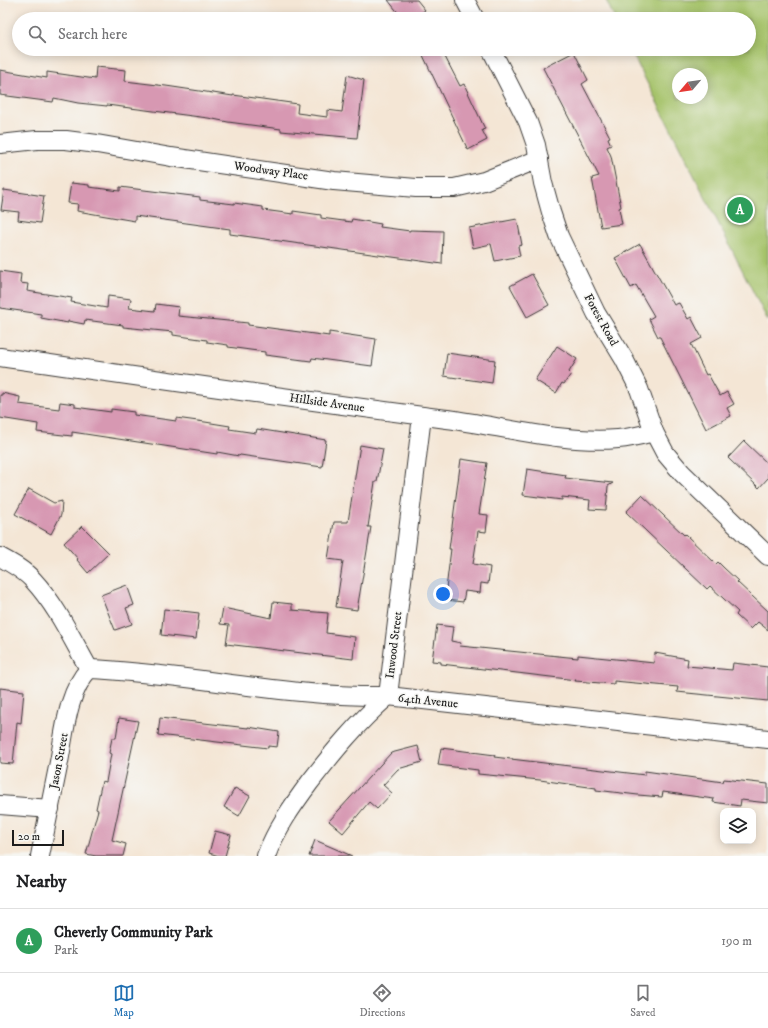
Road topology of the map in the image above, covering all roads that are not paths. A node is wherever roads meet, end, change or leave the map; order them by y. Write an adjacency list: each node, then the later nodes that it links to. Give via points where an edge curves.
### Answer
1 (465, 0): 2 (street)
2 (471, 12)
3 (495, 56): 5 (street, Forest Road, via 528,122)
4 (0, 144): 5 (street, Woodway Place, via 37,140 74,141 334,181 416,188 454,188 484,181)
5 (539, 159): 8 (street, Forest Road, via 550,212 559,236 596,313 624,359)
6 (0, 357): 7 (street, Hillside Avenue)
7 (422, 416): 8 (street, Hillside Avenue, via 584,439 617,440); 12 (street, Inwood Street)
8 (654, 432): 9 (street, Forest Road, via 665,453 682,473)
9 (768, 556)
10 (0, 557): 11 (street, via 12,563 37,585 67,628)
11 (89, 669): 12 (street, 64th Avenue, via 155,674 320,695); 15 (street, Jason Street, via 72,699)
12 (388, 696): 13 (street, 64th Avenue); 17 (street, Inwood Street, via 358,723 320,769 283,821)
13 (768, 739)
14 (0, 805): 15 (street)
15 (50, 809): 16 (street, Jason Street)
16 (40, 856)
17 (266, 856)

